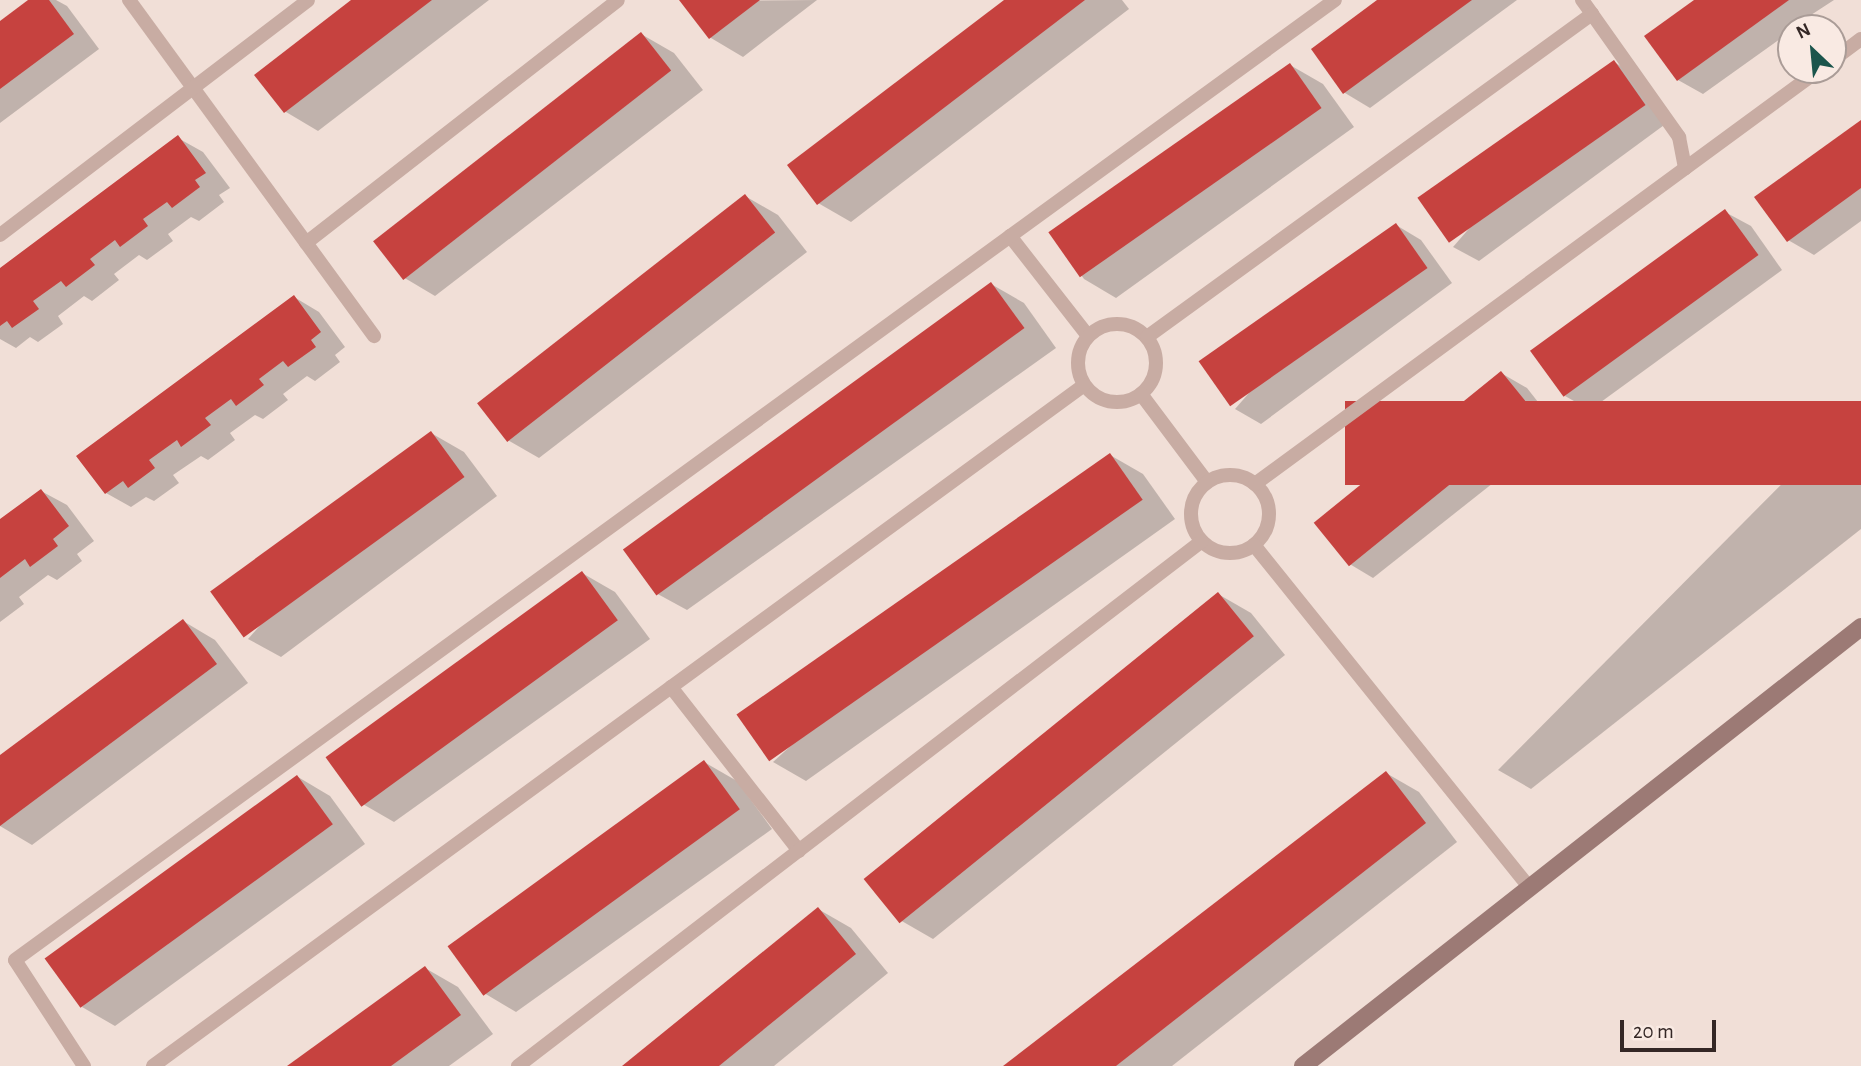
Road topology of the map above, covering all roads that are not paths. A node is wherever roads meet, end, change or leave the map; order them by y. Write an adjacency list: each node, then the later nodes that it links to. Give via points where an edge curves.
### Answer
1 (129, 0): 8 (lane)
2 (308, 0): 8 (lane)
3 (618, 0): 12 (lane)
4 (1335, 0): 11 (lane)
5 (1582, 0): 6 (lane)
6 (1591, 14): 9 (lane, via 1679,137); 15 (lane)
7 (1800, 84): 9 (lane)
8 (193, 88): 10 (lane); 12 (lane)
9 (1685, 168): 19 (lane)
10 (0, 235)
11 (1010, 236): 14 (lane); 26 (lane, via 15,960)
12 (306, 243): 13 (lane)
13 (374, 336)
14 (1088, 336): 15 (lane, via 1111,324 1136,328); 16 (lane, via 1077,360)
15 (1147, 337): 17 (lane, via 1156,366 1149,387)
16 (1084, 386): 17 (lane, via 1105,401 1130,401); 23 (lane)
17 (1141, 394): 18 (lane)
18 (1207, 482): 19 (lane, via 1221,475 1236,475); 20 (lane, via 1190,507 1191,522)
19 (1255, 484): 21 (lane, via 1265,496 1269,518)
20 (1202, 541): 21 (lane, via 1219,552 1233,554); 24 (lane)
21 (1254, 545): 25 (lane)
22 (1861, 626): 25 (street)
23 (671, 687): 24 (lane); 27 (lane)
24 (799, 851): 28 (lane)
25 (1530, 888): 29 (street)
26 (84, 1066)
27 (153, 1066)
28 (519, 1066)
29 (1303, 1066)

